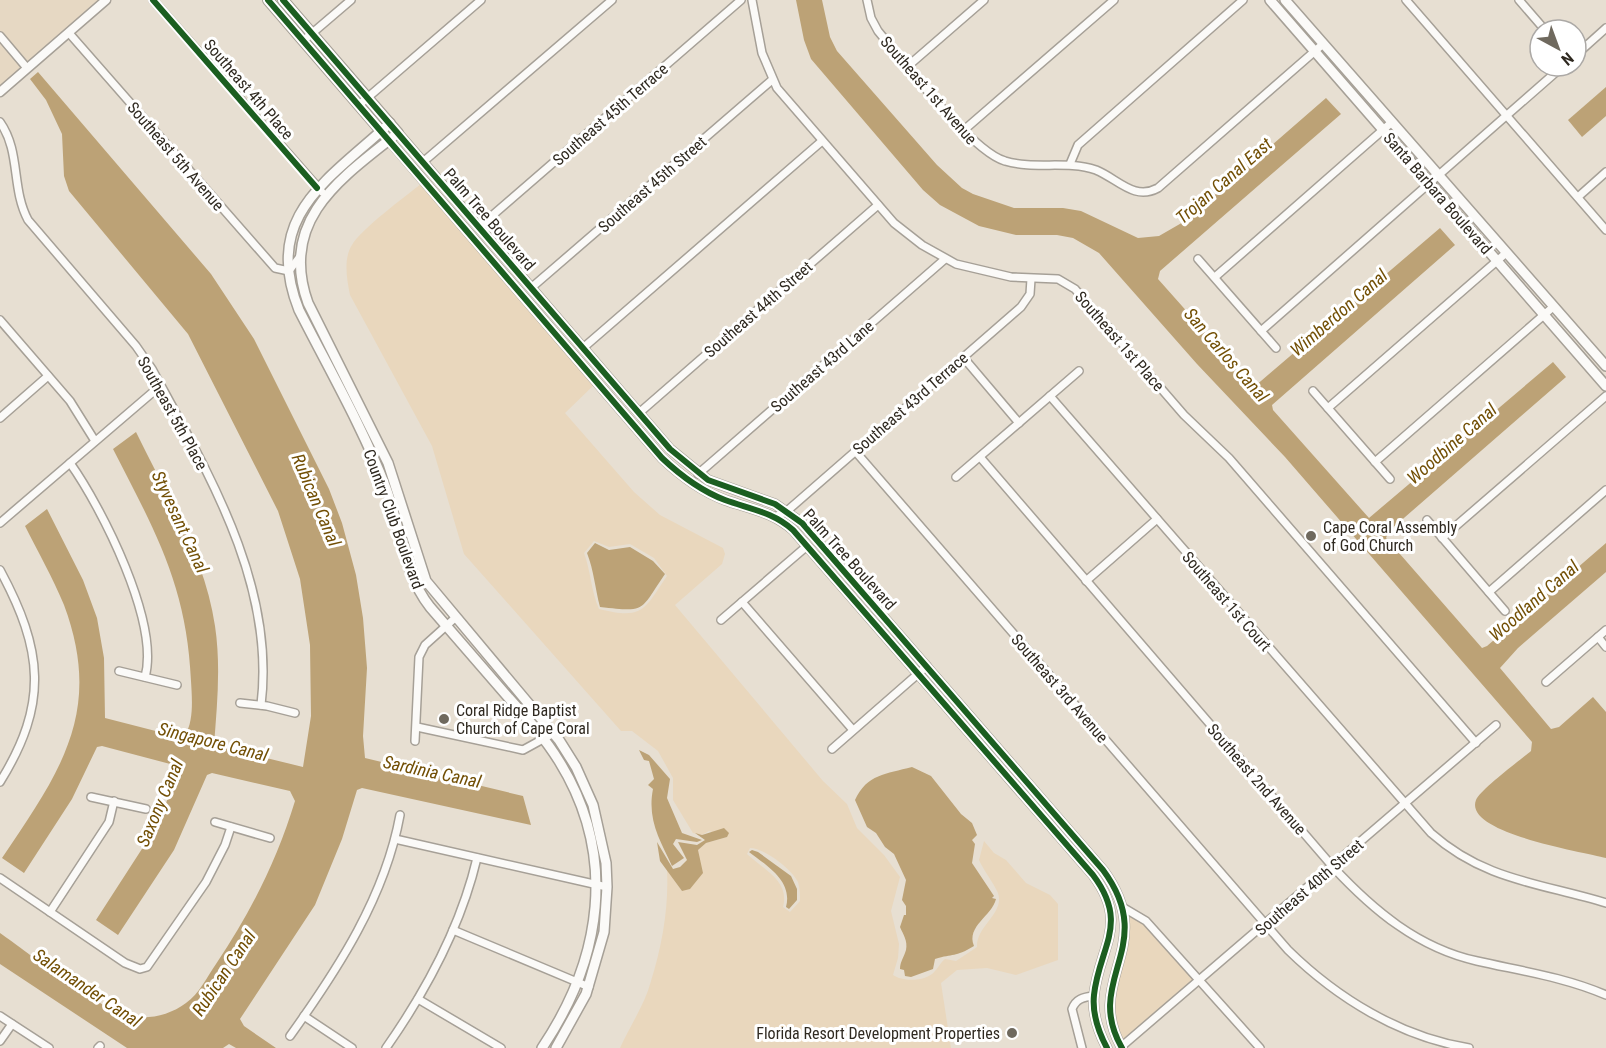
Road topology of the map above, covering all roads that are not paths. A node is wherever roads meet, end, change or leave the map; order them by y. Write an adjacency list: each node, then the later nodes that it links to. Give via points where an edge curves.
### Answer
1 (106, 0): 20 (street)
2 (153, 0): 50 (street, Southeast 4th Place)
3 (268, 0): 23 (main road, Palm Tree Boulevard)
4 (283, 0): 21 (main road, Palm Tree Boulevard)
5 (351, 0): 21 (street)
6 (481, 0): 32 (street)
7 (612, 0): 44 (street)
8 (741, 0): 54 (street, Southeast 45th Terrace)
9 (752, 0): 30 (street, Southeast 1st Place, via 762,53)
10 (867, 0): 27 (street, Southeast 1st Avenue, via 870,18 878,31)
11 (984, 0): 27 (street)
12 (1114, 0): 38 (street)
13 (1243, 0): 45 (street, via 1078,145)
14 (1270, 0): 26 (main road, Santa Barbara Boulevard)
15 (1285, 0): 24 (main road, Santa Barbara Boulevard)
16 (1406, 0): 34 (street)
17 (1519, 0): 18 (street)
18 (1535, 18)
19 (1606, 28): 25 (street)
20 (69, 33): 28 (street); 62 (street, Southeast 5th Avenue, via 275,268)
21 (312, 34): 23 (street); 32 (main road, Palm Tree Boulevard)
22 (0, 36): 28 (street)
23 (303, 41): 33 (main road, Palm Tree Boulevard)
24 (1323, 44): 26 (street); 36 (main road, Santa Barbara Boulevard)
25 (1588, 44)
26 (1315, 51): 39 (main road, Santa Barbara Boulevard); 45 (street, Southeast 1st Avenue, via 1148,193)
27 (908, 66): 38 (street, Southeast 1st Avenue)
28 (27, 68): 31 (street)
29 (1550, 78): 34 (street)
30 (772, 80): 43 (street, Southeast 1st Place); 65 (street, Southeast 45th Street)
31 (0, 92)
32 (368, 98): 33 (street); 37 (main road, Palm Tree Boulevard)
33 (359, 105): 40 (main road, Palm Tree Boulevard)
34 (1507, 116): 48 (street); 52 (street)
35 (0, 122): 78 (street, Southeast 5th Place, via 13,147 18,197 28,220 136,346)
36 (1392, 122): 39 (street); 48 (main road, Santa Barbara Boulevard)
37 (390, 123): 40 (main road, Country Club Boulevard); 41 (main road, Palm Tree Boulevard)
38 (964, 130): 45 (street, Southeast 1st Avenue, via 986,152 1006,161 1026,165)
39 (1383, 130): 49 (main road, Santa Barbara Boulevard); 63 (street)
40 (381, 131): 42 (street, Palm Tree Boulevard); 50 (main road, Country Club Boulevard)
41 (398, 133): 42 (main road, Country Club Boulevard); 44 (street, Palm Tree Boulevard)
42 (389, 140): 46 (street, Palm Tree Boulevard); 51 (main road, Country Club Boulevard)
43 (822, 141): 53 (street, Southeast 1st Place); 71 (street)
44 (423, 162): 46 (street); 54 (street, Palm Tree Boulevard)
45 (1070, 164)
46 (415, 170): 56 (street, Palm Tree Boulevard)
47 (1606, 172): 52 (street)
48 (1439, 176): 49 (street); 57 (main road, Santa Barbara Boulevard)
49 (1430, 184): 61 (main road, Santa Barbara Boulevard); 70 (street)
50 (317, 188): 51 (street, Southeast 4th Place); 62 (main road, Country Club Boulevard, via 295,226)
51 (325, 195): 58 (main road, Country Club Boulevard, via 305,228)
52 (1578, 197): 55 (street)
53 (878, 206): 59 (street, Southeast 1st Place, via 912,238); 86 (street, Southeast 44th Street)
54 (479, 227): 56 (street); 65 (street, Palm Tree Boulevard)
55 (1606, 230)
56 (471, 234): 66 (street, Palm Tree Boulevard)
57 (1506, 253): 61 (street); 67 (main road, Santa Barbara Boulevard)
58 (301, 255): 62 (street); 81 (main road, Country Club Boulevard, via 308,303)
59 (945, 259): 64 (street, Southeast 1st Place, via 992,274); 97 (street, Southeast 43rd Lane)
60 (1198, 259): 63 (street)
61 (1497, 261): 68 (main road, Santa Barbara Boulevard); 85 (street)
62 (289, 271): 84 (main road, Country Club Boulevard, via 299,310)
63 (1215, 277): 70 (street)
64 (1031, 279): 74 (street, Southeast 43rd Terrace, via 1026,301); 136 (street, Southeast 1st Place, via 1058,279 1075,289 1184,415 1229,458)
65 (531, 288): 66 (street); 71 (street, Palm Tree Boulevard)
66 (523, 295): 73 (street, Palm Tree Boulevard)
67 (1553, 307): 68 (street); 75 (main road, Santa Barbara Boulevard)
68 (1544, 315): 79 (main road, Santa Barbara Boulevard); 95 (street)
69 (0, 320): 77 (street)
70 (1261, 331): 72 (street)
71 (583, 348): 73 (street); 86 (street, Palm Tree Boulevard)
72 (1276, 348)
73 (574, 355): 88 (street, Palm Tree Boulevard)
74 (963, 357): 89 (street); 91 (street, Southeast 43rd Terrace)
75 (1606, 366)
76 (1079, 371): 82 (street)
77 (48, 376): 87 (street); 90 (street, via 70,400)
78 (160, 386): 90 (street); 128 (street, Southeast 5th Place, via 217,495 243,556 258,622)
79 (1606, 386)
80 (1313, 391): 85 (street)
81 (355, 396): 84 (main road); 92 (main road, Country Club Boulevard)
82 (1050, 396): 89 (street); 104 (street, Southeast 1st Court)
83 (1606, 396): 108 (street)
84 (345, 401): 94 (main road, Country Club Boulevard)
85 (1328, 408): 95 (street)
86 (639, 413): 88 (street); 97 (street, Palm Tree Boulevard)
87 (0, 418)
88 (630, 420): 100 (street, Palm Tree Boulevard, via 662,458)
89 (1019, 423): 93 (street)
90 (95, 441): 96 (street)
91 (855, 451): 102 (street, Southeast 43rd Terrace); 156 (street, Southeast 3rd Avenue)
92 (384, 454): 94 (main road); 115 (main road, Country Club Boulevard, via 423,575)
93 (980, 457): 98 (street); 111 (street, Southeast 2nd Avenue)
94 (374, 458): 117 (main road, Country Club Boulevard, via 411,577)
95 (1375, 462): 99 (street)
96 (70, 463): 106 (street); 124 (street, via 133,587 148,653)
97 (698, 474): 100 (street); 102 (street, Palm Tree Boulevard)
98 (956, 477)
99 (1390, 479)
100 (693, 483): 103 (street, Palm Tree Boulevard, via 724,500)
101 (1606, 490): 112 (street)
102 (787, 510): 103 (street, Southeast 43rd Terrace); 107 (street, Palm Tree Boulevard)
103 (775, 517): 109 (street, Palm Tree Boulevard)
104 (1157, 519): 111 (street); 141 (street, Southeast 1st Court)
105 (1426, 520): 108 (street)
106 (0, 523)
107 (816, 538): 109 (street); 121 (street, Palm Tree Boulevard)
108 (1442, 538): 112 (street)
109 (807, 546): 113 (street); 123 (street, Palm Tree Boulevard)
110 (0, 570): 138 (street, via 30,636 35,673 27,729)
111 (1086, 581): 149 (street, Southeast 2nd Avenue)
112 (1489, 592): 114 (street)
113 (742, 602): 116 (street); 132 (street)
114 (1504, 611)
115 (455, 618): 117 (street); 133 (main road, Country Club Boulevard)
116 (721, 620)
117 (446, 626): 131 (street, via 425,645 419,657); 134 (main road, Country Club Boulevard)
118 (1606, 630): 119 (street)
119 (1598, 637): 120 (street); 125 (street)
120 (1606, 647)
121 (927, 666): 123 (street); 154 (street, Palm Tree Boulevard, via 1103,870)
122 (119, 671): 124 (street)
123 (918, 673): 132 (street); 158 (street, Palm Tree Boulevard, via 1098,882 1111,918)
124 (145, 677): 126 (street)
125 (1546, 682)
126 (177, 685)
127 (240, 704): 128 (street)
128 (261, 705): 129 (street)
129 (295, 712)
130 (1496, 725): 136 (street, Southeast 40th Street)
131 (417, 727): 134 (street, via 523,750); 135 (street)
132 (854, 730): 137 (street)
133 (554, 733): 134 (street); 152 (main road, Country Club Boulevard, via 576,767 593,805 604,851)
134 (544, 740): 151 (main road, Country Club Boulevard, via 563,767 582,807)
135 (415, 741)
136 (1476, 743): 141 (street, Southeast 40th Street)
137 (832, 749)
138 (0, 782)
139 (91, 797): 140 (street)
140 (114, 801): 142 (street); 155 (street, via 109,822)
141 (1404, 805): 149 (street, Southeast 40th Street); 153 (street, via 1440,841 1478,866 1520,882)
142 (146, 809)
143 (400, 815): 147 (street)
144 (215, 822): 145 (street)
145 (231, 827): 146 (street); 155 (street, via 206,882 152,963 140,969)
146 (270, 838)
147 (395, 839): 148 (street); 168 (street, via 361,924)
148 (477, 858): 151 (street); 157 (street)
149 (1333, 867): 156 (street, Southeast 40th Street); 163 (street, Southeast 2nd Avenue, via 1383,915 1434,946 1477,961 1570,981)
150 (0, 878): 155 (street)
151 (596, 884): 152 (street); 161 (main road, Country Club Boulevard, via 593,930)
152 (607, 887): 162 (main road, Country Club Boulevard, via 604,932)
153 (1606, 903)
154 (1124, 908): 159 (street, Palm Tree Boulevard, via 1126,939); 160 (street, via 1146,921)
155 (50, 912)
156 (1266, 925): 160 (street, Southeast 40th Street); 182 (street, Southeast 3rd Avenue, via 1302,964 1365,1009 1420,1035)
157 (453, 930): 161 (street); 166 (street)
158 (1102, 963): 159 (street); 164 (street, Palm Tree Boulevard)
159 (1117, 969): 165 (street, Palm Tree Boulevard)
160 (1201, 980): 180 (street, Southeast 40th Street); 181 (street)
161 (579, 984): 162 (street); 176 (main road, Country Club Boulevard)
162 (589, 987): 177 (main road, Country Club Boulevard)
163 (1606, 995)
164 (1094, 996): 165 (street); 178 (street, via 1078,1000 1072,1009); 179 (street, Palm Tree Boulevard, via 1097,1026)
165 (1110, 997): 180 (street, Palm Tree Boulevard, via 1111,1021)
166 (418, 999): 174 (street); 175 (street)
167 (0, 1016): 169 (street)
168 (304, 1016): 170 (street); 173 (street)
169 (12, 1024): 171 (street); 172 (street)
170 (290, 1036)
171 (0, 1041)
172 (49, 1048)
173 (352, 1048)
174 (386, 1048)
175 (501, 1048)
176 (542, 1048)
177 (556, 1048)
178 (1082, 1048)
179 (1107, 1048)
180 (1121, 1048)
181 (1260, 1048)
182 (1469, 1048)

